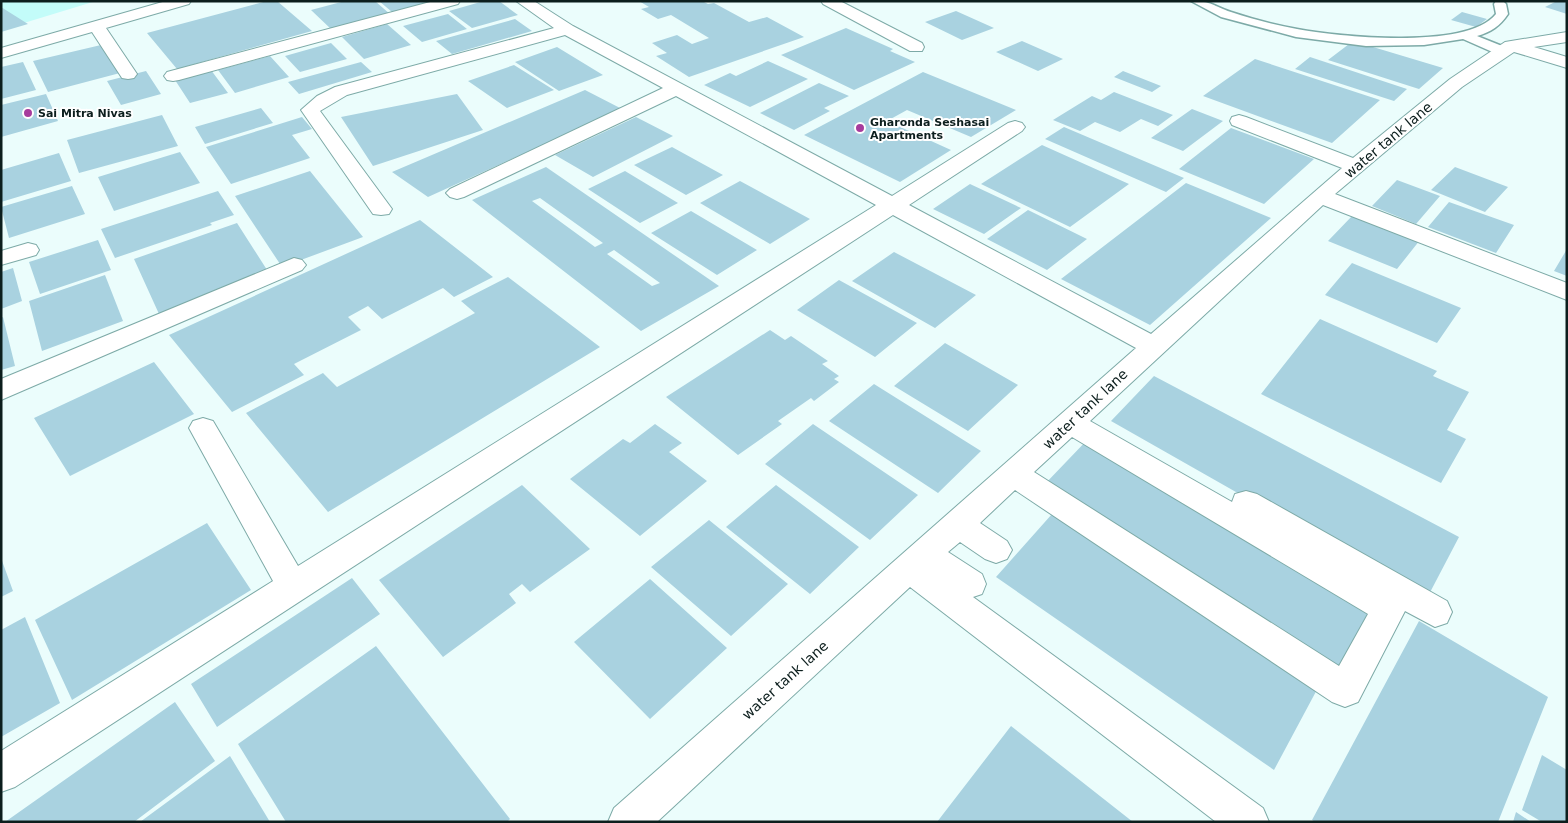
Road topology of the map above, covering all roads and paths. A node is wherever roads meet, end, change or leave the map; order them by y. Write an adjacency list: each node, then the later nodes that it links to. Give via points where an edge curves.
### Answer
1 (184, 1): 6 (street)
2 (454, 1): 17 (street)
3 (523, 1): 9 (street)
4 (828, 1): 12 (street)
5 (1197, 1): 10 (lane, via 1259,25 1337,39 1395,42)
6 (163, 4): 8 (street)
7 (1500, 4): 10 (lane, via 1502,14 1495,24 1483,31)
8 (96, 26): 14 (street); 16 (street)
9 (567, 29): 18 (street); 25 (street, via 342,91 310,110)
10 (1464, 35): 13 (lane)
11 (1567, 37): 13 (street, water tank lane)
12 (916, 47)
13 (1507, 49): 15 (street); 21 (street, water tank lane, via 1456,83)
14 (1, 53)
15 (1567, 63)
16 (128, 74)
17 (173, 76)
18 (676, 89): 22 (street); 24 (street)
19 (1239, 121): 21 (street)
20 (1015, 127): 24 (street)
21 (1356, 166): 23 (street, water tank lane)
22 (457, 194)
23 (1320, 196): 29 (street); 30 (street, water tank lane)
24 (890, 205): 30 (street); 39 (street)
25 (381, 208)
26 (28, 250): 27 (street)
27 (1, 258)
28 (294, 265): 31 (street)
29 (1567, 292)
30 (1153, 346): 32 (street, water tank lane)
31 (1, 390)
32 (1077, 417): 34 (street, water tank lane); 34 (street, via 1389,609 1345,690); 40 (street)
33 (203, 428): 39 (street)
34 (1014, 474): 35 (street, water tank lane)
35 (958, 524): 36 (street); 37 (street, water tank lane)
36 (996, 550)
37 (917, 561): 38 (street); 42 (street, water tank lane); 43 (street)
38 (970, 584)
39 (293, 587): 41 (street)
40 (1435, 612)
41 (1, 773)
42 (628, 822)
43 (1249, 822)

